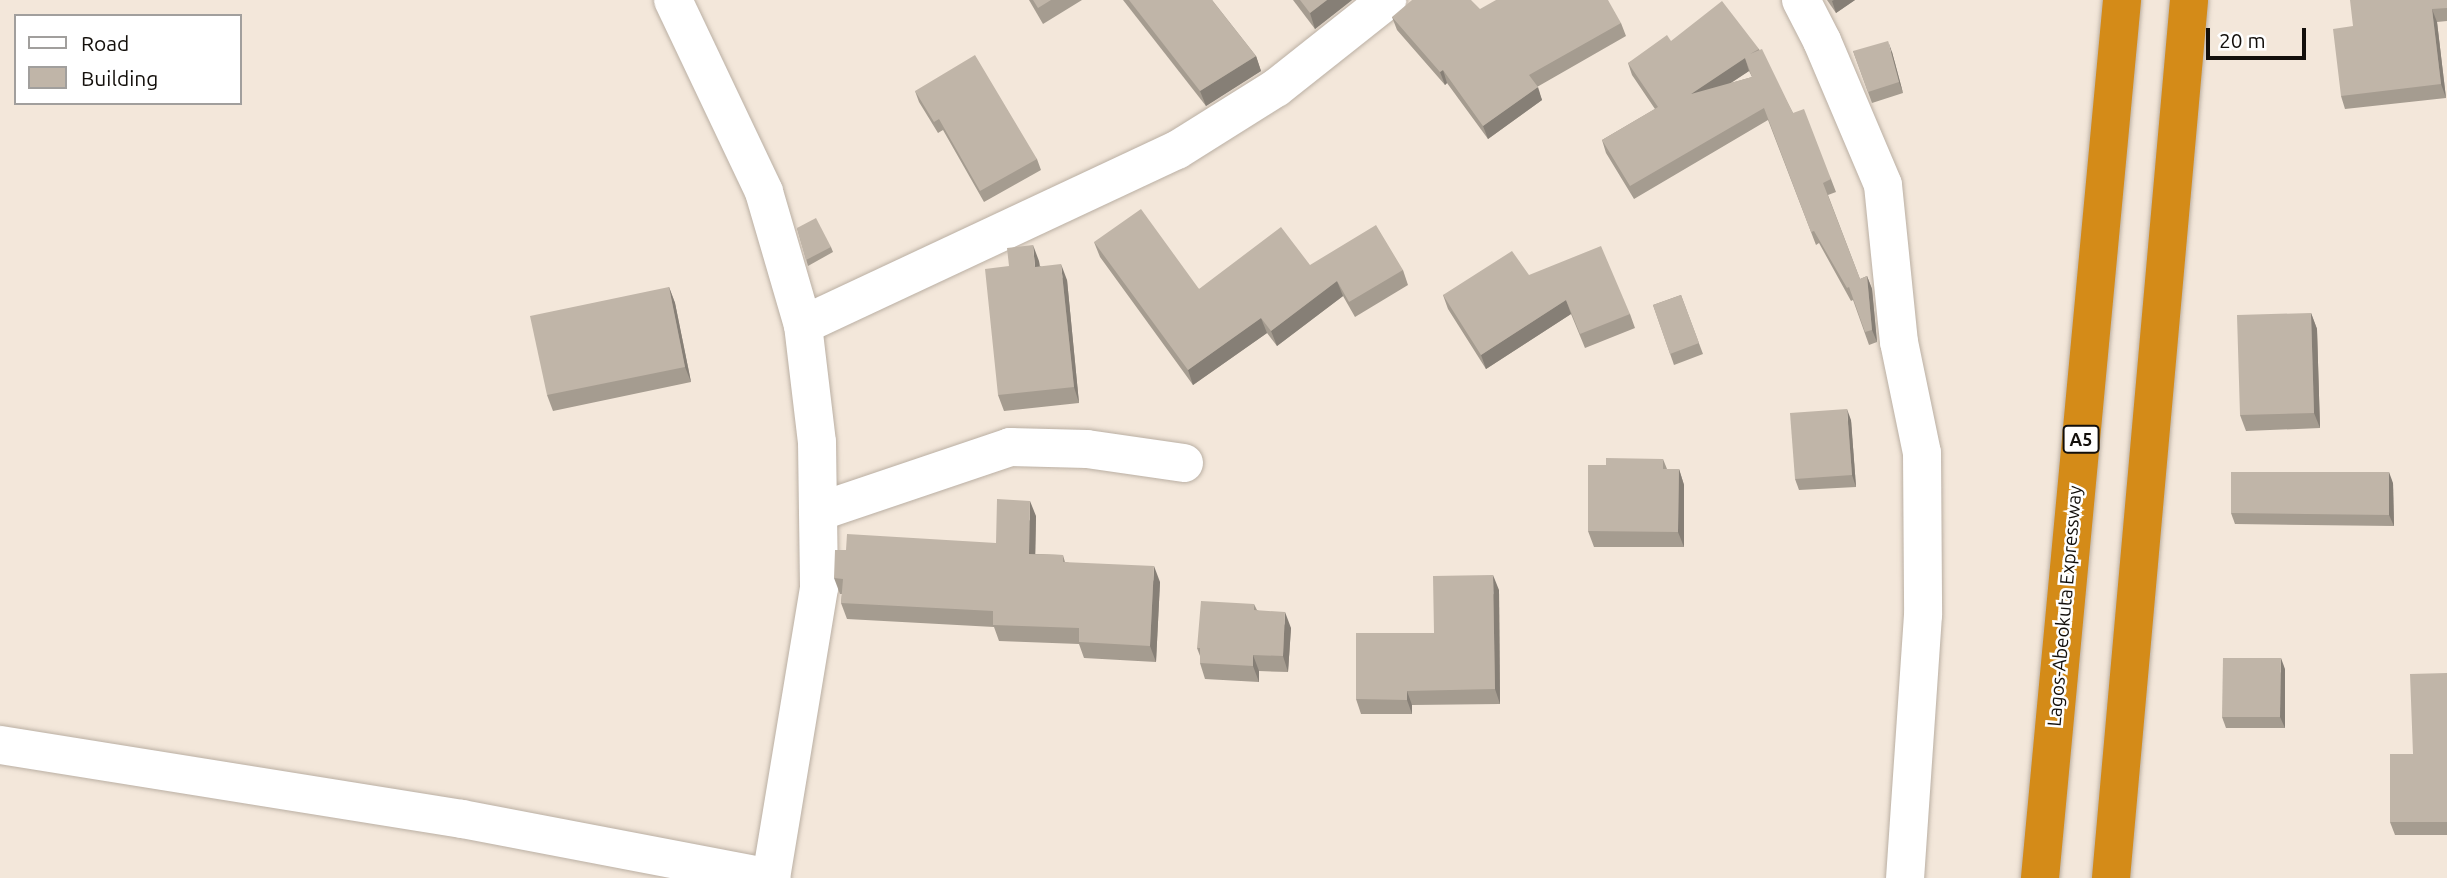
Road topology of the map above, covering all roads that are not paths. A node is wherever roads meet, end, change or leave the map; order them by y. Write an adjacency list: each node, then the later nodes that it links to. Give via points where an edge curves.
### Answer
1 (673, 0): 6 (street, via 764,192)
2 (1387, 0): 6 (street, via 1276,89 1177,150)
3 (1801, 0): 11 (street, via 1883,185 1899,342 1922,453 1923,615)
4 (2122, 0): 12 (highway, Lagos-Abeokuta Expressway / A5)
5 (2189, 0): 13 (highway)
6 (803, 326): 8 (street, via 817,442)
7 (1184, 463): 8 (street, via 1087,449 1010,447)
8 (818, 512): 10 (street, via 819,588)
9 (0, 745): 10 (street, via 461,819)
10 (771, 878)
11 (1905, 878)
12 (2040, 878)
13 (2111, 878)

